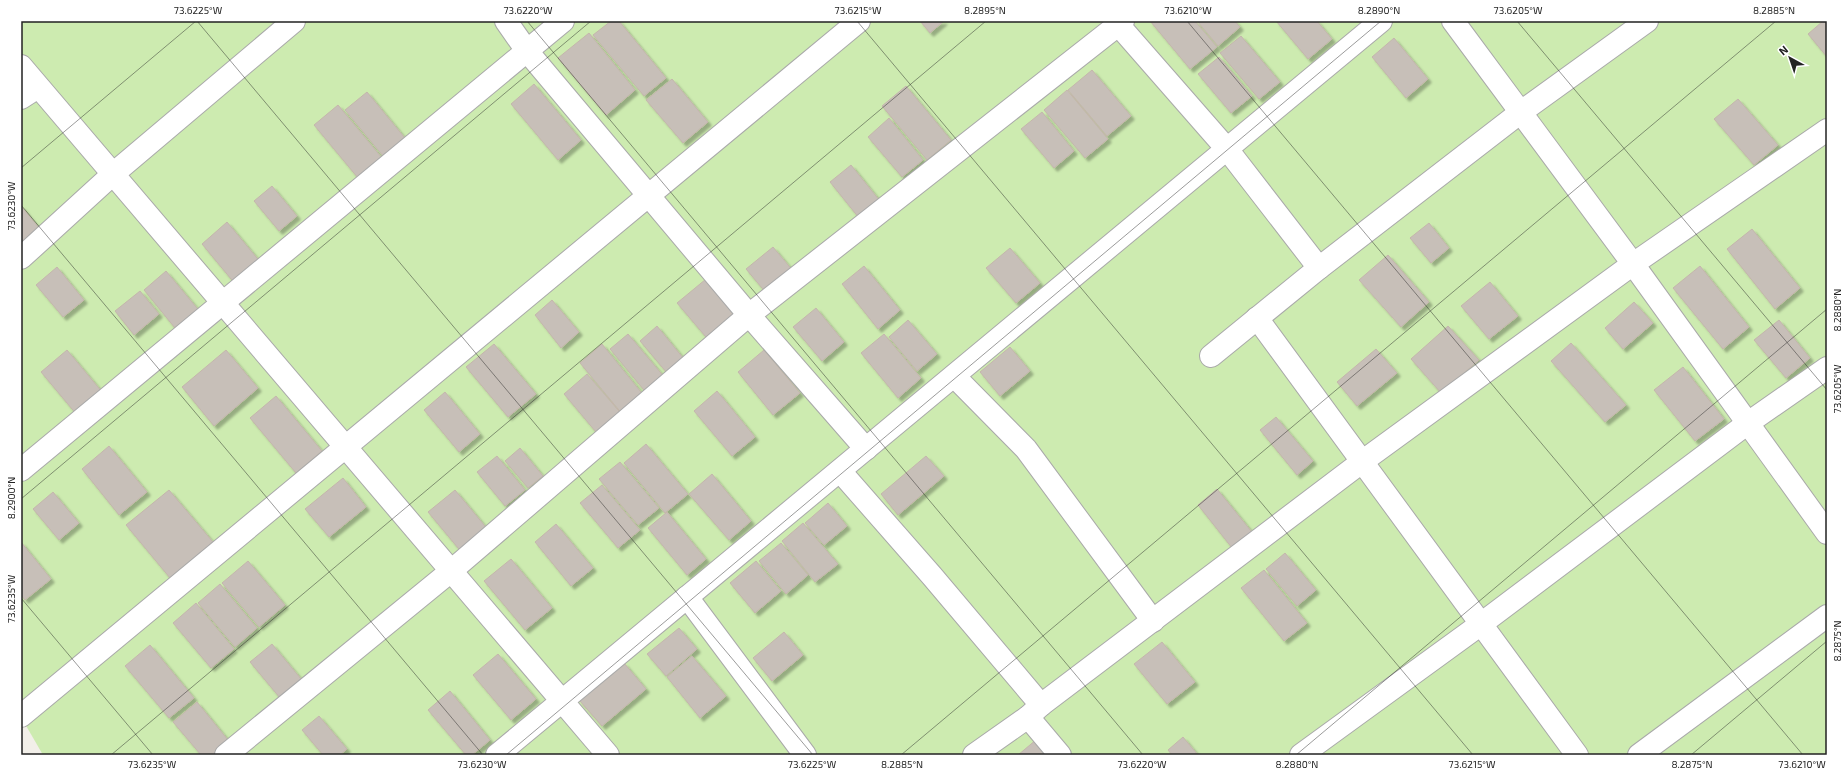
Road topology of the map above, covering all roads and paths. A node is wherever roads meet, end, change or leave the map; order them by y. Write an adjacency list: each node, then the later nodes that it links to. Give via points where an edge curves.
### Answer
1 (294, 21): 15 (street)
2 (506, 21): 9 (street)
3 (563, 21): 9 (street)
4 (859, 21): 16 (street)
5 (1381, 21): 14 (street)
6 (1453, 21): 12 (street)
7 (1647, 21): 12 (street)
8 (1119, 22): 14 (street); 21 (street)
9 (527, 51): 16 (street); 20 (street)
10 (21, 66): 11 (street)
11 (30, 92): 15 (street)
12 (1521, 112): 18 (street); 19 (street)
13 (1827, 130): 18 (street)
14 (1227, 149): 19 (street); 25 (street)
15 (113, 174): 17 (street); 20 (street)
16 (648, 195): 21 (street); 27 (street)
17 (21, 258)
18 (1633, 264): 26 (street); 29 (street)
19 (1319, 268): 22 (street)
20 (223, 304): 27 (street); 30 (street)
21 (749, 315): 28 (street); 33 (street)
22 (1257, 318): 23 (street); 29 (street)
23 (1211, 356)
24 (1827, 368): 26 (street)
25 (954, 376): 28 (street); 36 (street, via 1026,449)
26 (1748, 423): 32 (street); 37 (street)
27 (345, 447): 33 (street); 40 (street)
28 (866, 449): 31 (street)
29 (1363, 461): 36 (street); 37 (street)
30 (21, 470)
31 (840, 471): 34 (street); 39 (street, via 932,576)
32 (1827, 533)
33 (451, 570): 38 (street); 41 (street)
34 (687, 597): 38 (street); 44 (street)
35 (1827, 616): 49 (street)
36 (1152, 621): 39 (street)
37 (1481, 624): 47 (street); 48 (street)
38 (562, 701): 42 (street); 43 (street)
39 (1035, 711): 45 (street); 46 (street)
40 (21, 716)
41 (226, 755)
42 (497, 755)
43 (608, 755)
44 (805, 755)
45 (974, 755)
46 (1060, 755)
47 (1301, 755)
48 (1577, 755)
49 (1638, 755)

